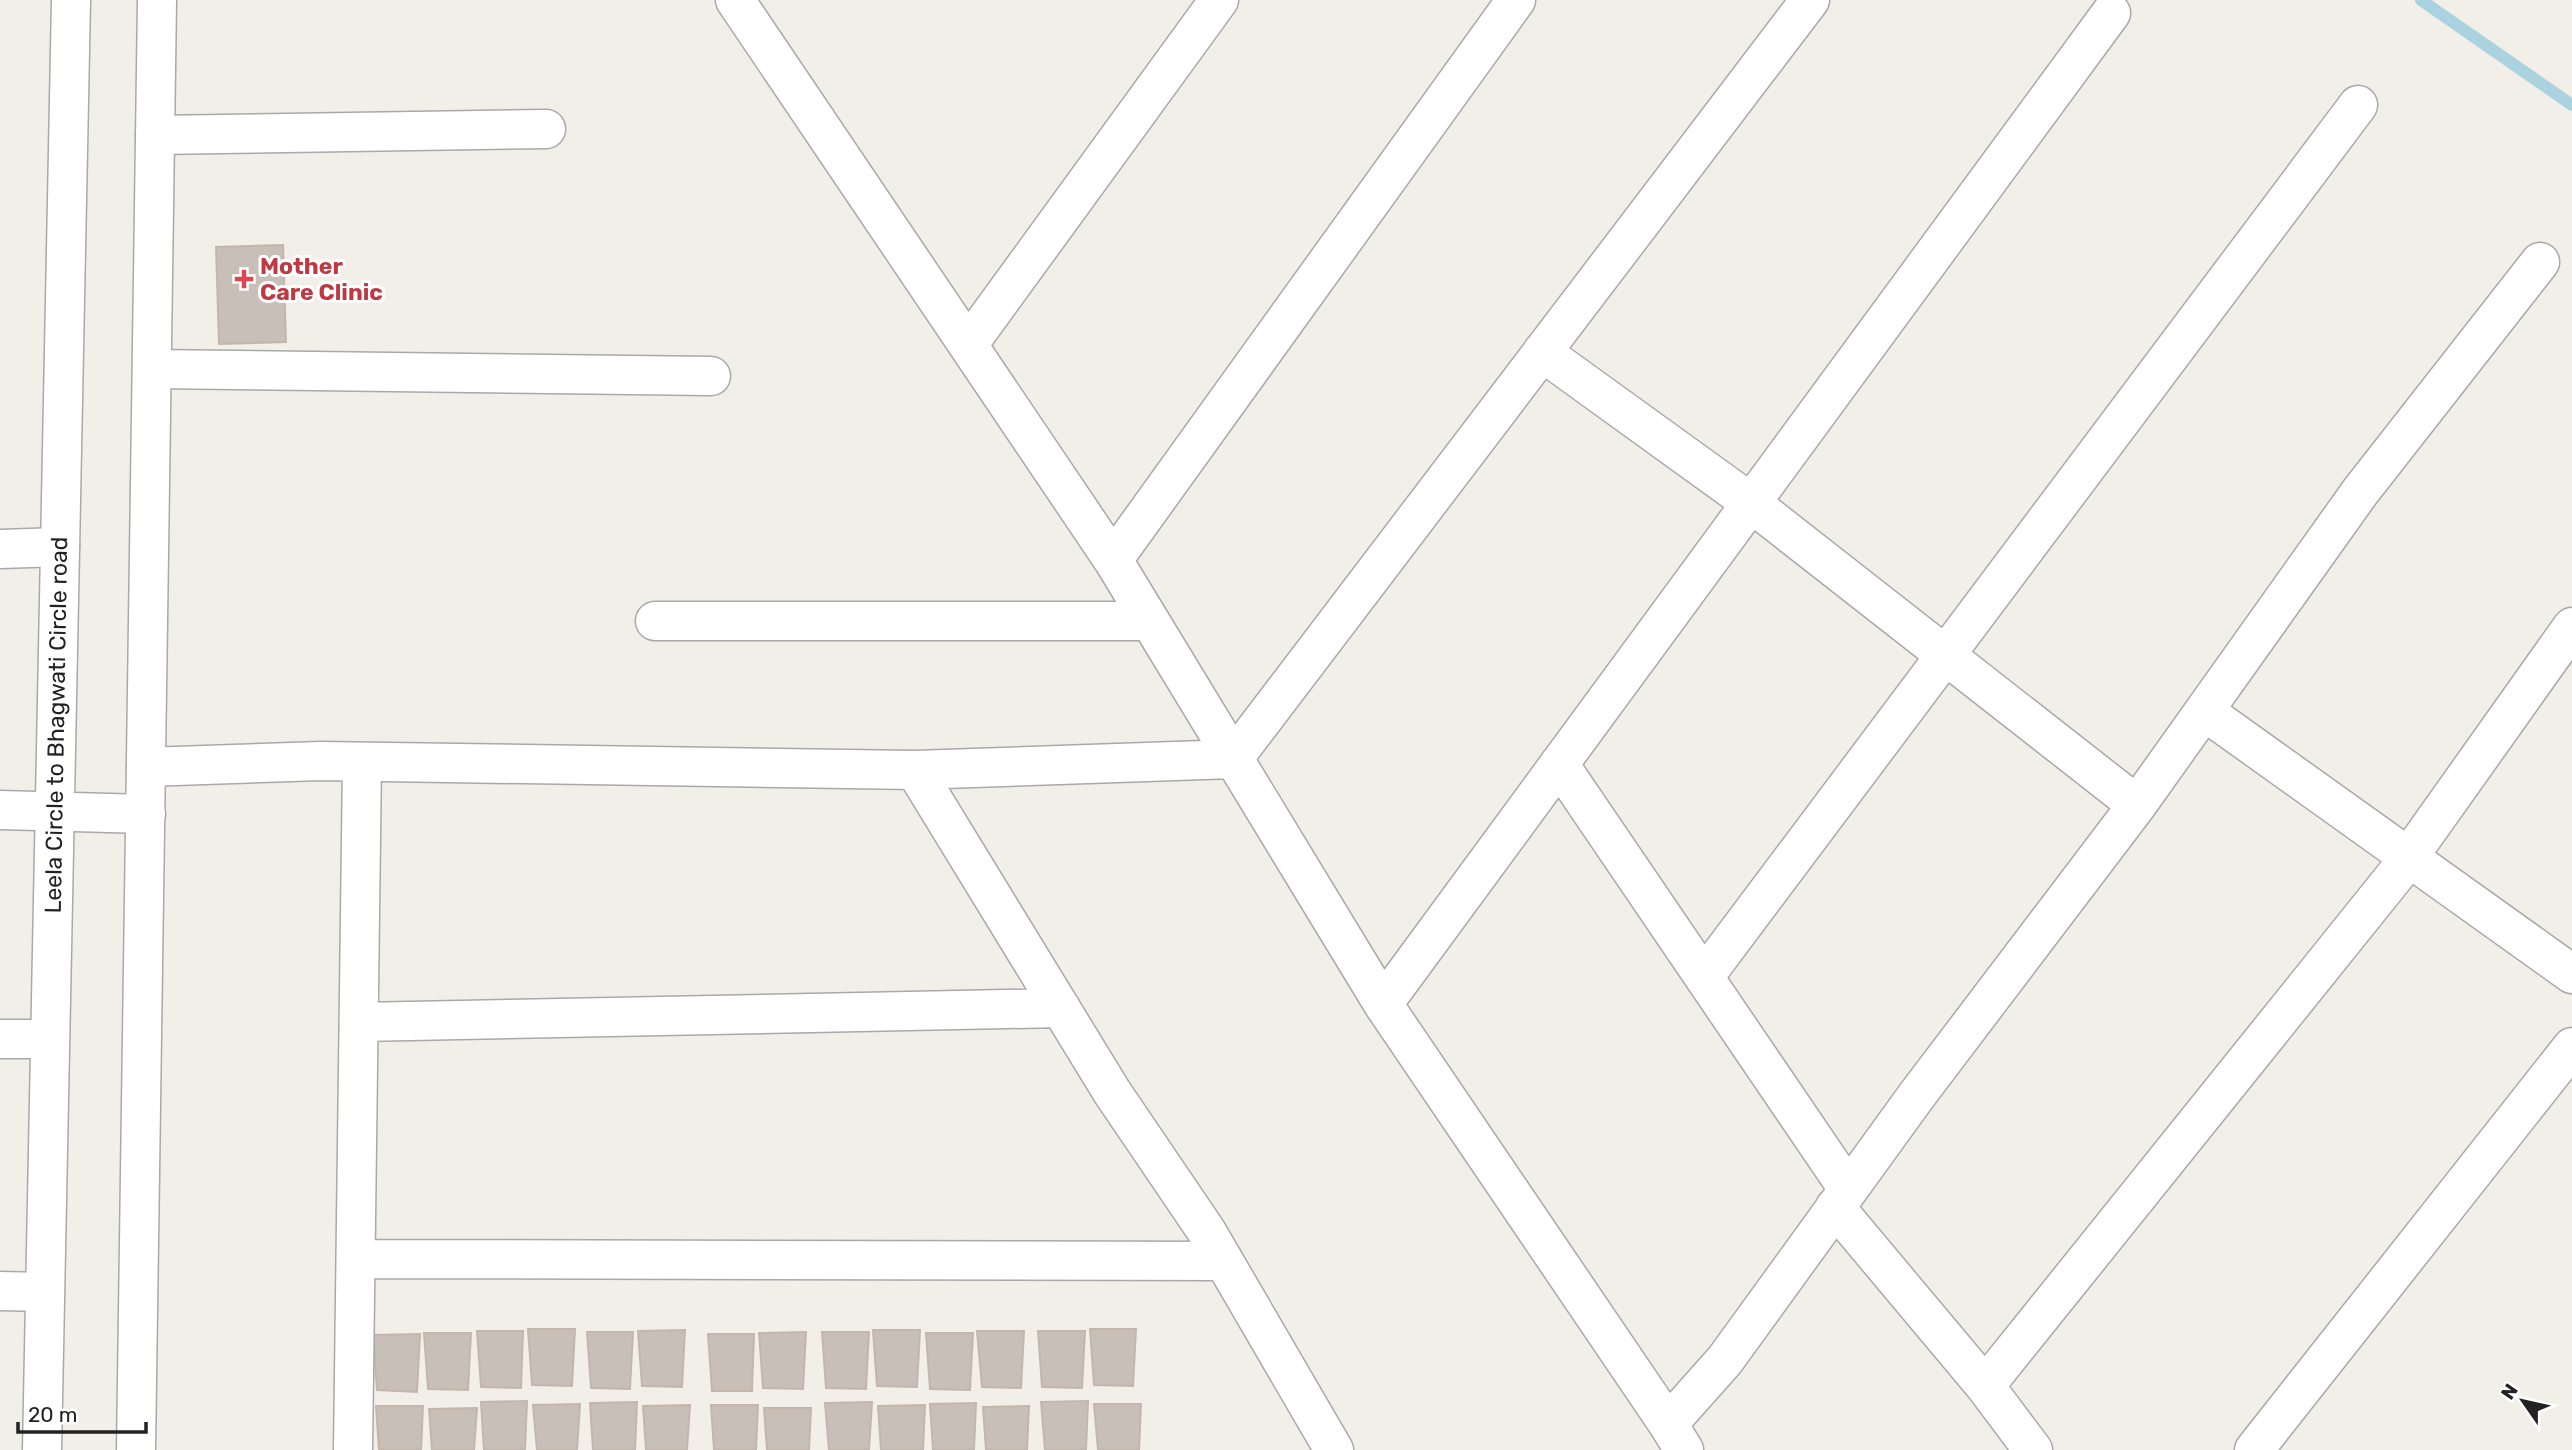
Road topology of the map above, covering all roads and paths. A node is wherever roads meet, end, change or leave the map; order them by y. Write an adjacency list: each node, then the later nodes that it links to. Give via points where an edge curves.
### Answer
1 (71, 0): 17 (street, Leela Circle to Bhagwati Circle road)
2 (157, 0): 10 (street)
3 (735, 0): 12 (street)
4 (1219, 0): 12 (street)
5 (1516, 0): 19 (street)
6 (1810, 0): 13 (street)
7 (2111, 13): 16 (street)
8 (2357, 105): 23 (street)
9 (546, 129): 10 (street)
10 (155, 135): 14 (street)
11 (2540, 262): 24 (street, via 2360,492)
12 (968, 345): 19 (street)
13 (1542, 352): 16 (street); 25 (street)
14 (152, 369): 15 (street); 28 (street)
15 (710, 376)
16 (1751, 503): 23 (street); 27 (street)
17 (60, 547): 18 (street); 32 (street, Leela Circle to Bhagwati Circle road)
18 (0, 549)
19 (1113, 560): 21 (street)
20 (655, 621): 21 (street)
21 (1150, 621): 25 (street)
22 (2572, 627): 34 (street)
23 (1947, 653): 30 (street); 36 (street)
24 (2204, 711): 30 (street); 34 (street)
25 (1233, 759): 29 (street); 37 (street)
26 (362, 762): 28 (street); 29 (street); 39 (street)
27 (1559, 764): 36 (street); 37 (street)
28 (146, 767): 33 (street)
29 (915, 770): 38 (street)
30 (2137, 805): 43 (street)
31 (0, 810): 32 (street)
32 (54, 811): 33 (street); 41 (street, Leela Circle to Bhagwati Circle road)
33 (145, 814): 51 (street)
34 (2409, 856): 35 (street); 48 (street)
35 (2572, 974)
36 (1704, 977): 43 (street)
37 (1383, 1004): 49 (street)
38 (1061, 1008): 39 (street); 45 (street)
39 (359, 1022): 44 (street)
40 (0, 1039): 41 (street)
41 (50, 1039): 47 (street, Leela Circle to Bhagwati Circle road)
42 (2572, 1047): 55 (street)
43 (1842, 1198): 48 (street); 49 (street, via 1725,1360)
44 (356, 1259): 45 (street); 52 (street)
45 (1224, 1261): 53 (street)
46 (0, 1292): 47 (street)
47 (44, 1292): 50 (street, Leela Circle to Bhagwati Circle road)
48 (1985, 1385): 54 (street)
49 (1676, 1437)
50 (42, 1450)
51 (136, 1450)
52 (353, 1450)
53 (1334, 1450)
54 (2033, 1450)
55 (2254, 1450)

